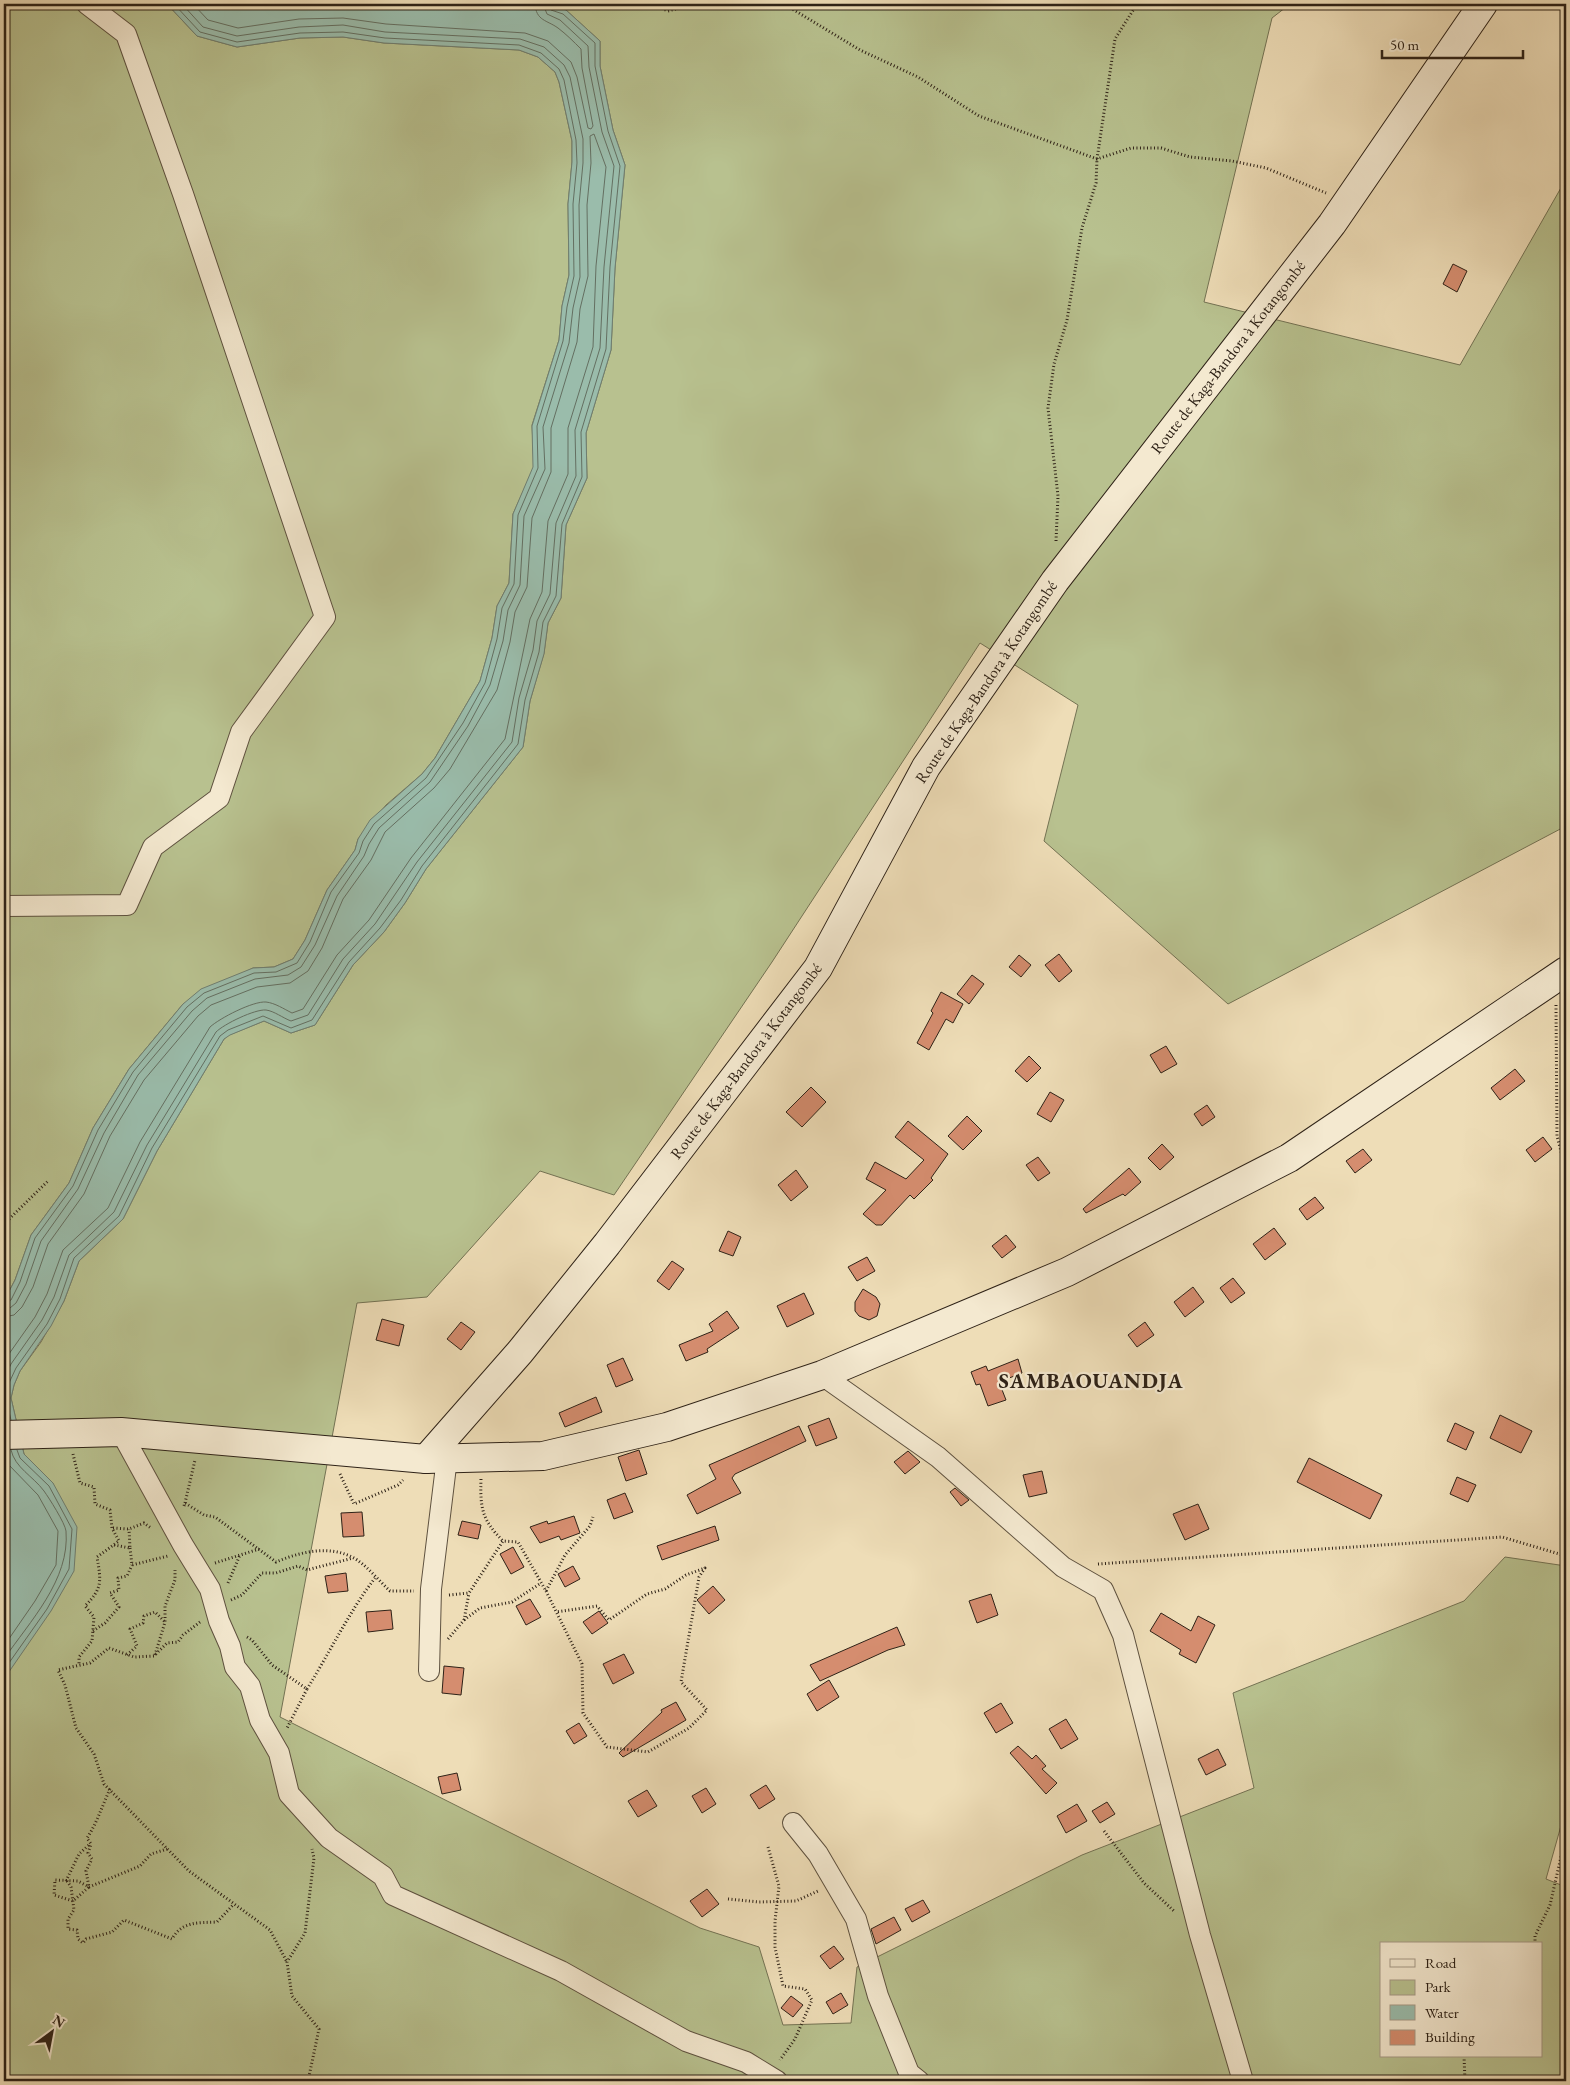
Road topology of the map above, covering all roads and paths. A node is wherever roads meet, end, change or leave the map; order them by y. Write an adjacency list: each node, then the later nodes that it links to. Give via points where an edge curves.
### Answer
1 (87, 4): 10 (street, via 126,34 325,617 240,732 219,798 153,847 127,905)
2 (652, 4): 3 (path, via 668,11)
3 (696, 4)
4 (784, 4): 7 (path, via 860,50 918,77 979,116)
5 (1138, 4): 7 (path, via 1115,39)
6 (1483, 4): 8 (street, Route de Kaga-Bandora à Kotangombé)
7 (1097, 159): 8 (path, via 1131,148 1161,148 1190,157 1266,168); 9 (path, via 1096,183 1082,228 1048,408 1058,496)
8 (1347, 202): 21 (street, Route de Kaga-Bandora à Kotangombé, via 1055,581 926,767 818,968 607,1244)
9 (1056, 543)
10 (4, 906)
11 (1561, 975): 12 (path, via 1557,1136); 15 (street, via 1289,1158 1067,1272)
12 (1566, 1170)
13 (48, 1181): 14 (path)
14 (4, 1224)
15 (822, 1375): 22 (street, via 667,1427 543,1456); 34 (street, via 938,1457)
16 (121, 1432): 17 (street); 19 (street); 28 (street)
17 (67, 1433): 18 (street); 25 (path, via 80,1483 94,1487 95,1504 110,1510)
18 (14, 1434)
19 (202, 1439): 20 (street); 23 (path)
20 (329, 1450): 21 (street); 21 (path, via 354,1504 398,1485)
21 (437, 1458): 22 (street); 37 (street)
22 (482, 1459): 27 (path, via 481,1504 488,1526)
23 (185, 1503): 28 (path); 35 (path, via 215,1517 276,1562 300,1552 334,1551 353,1558)
24 (593, 1518): 38 (path, via 565,1555)
25 (112, 1528): 26 (path); 29 (path, via 119,1541)
26 (129, 1529): 28 (path, via 144,1523); 30 (path)
27 (503, 1541): 36 (path, via 518,1542); 39 (path)
28 (178, 1544): 33 (path); 40 (street); 44 (path, via 175,1580 165,1606)
29 (114, 1545): 30 (path); 45 (path, via 97,1556 100,1578 97,1594 85,1606 94,1617)
30 (130, 1548): 33 (path)
31 (240, 1555): 40 (path, via 232,1578 223,1590)
32 (1566, 1556): 34 (path, via 1502,1537)
33 (132, 1565): 45 (path, via 128,1576 118,1578 119,1590 110,1593 119,1607)
34 (1063, 1567): 68 (street, via 1103,1590 1123,1635)
35 (375, 1578): 37 (path, via 390,1591); 51 (path, via 354,1605 337,1642)
36 (541, 1583): 38 (path); 43 (path, via 512,1602 480,1608)
37 (431, 1589): 39 (path, via 452,1596); 48 (street)
38 (546, 1591): 41 (path)
39 (469, 1593): 43 (path)
40 (213, 1596): 42 (street)
41 (556, 1612): 41 (path, via 582,1664 583,1713 607,1747 648,1752 690,1728 707,1710 681,1682 699,1577 705,1568 686,1575 665,1589 646,1594 609,1620 597,1606)
42 (218, 1620): 51 (path, via 252,1640 272,1665); 52 (street, via 235,1667 250,1686 260,1720)
43 (464, 1620): 48 (path)
44 (166, 1622): 46 (path, via 155,1612 144,1616 143,1623 130,1629 137,1646); 47 (path)
45 (93, 1631): 49 (path, via 92,1640 79,1657)
46 (127, 1654)
47 (154, 1656)
48 (429, 1663)
49 (79, 1664)
50 (73, 1665): 53 (path, via 58,1670 76,1728 94,1754 104,1784)
51 (307, 1689): 52 (path)
52 (279, 1753): 72 (street, via 289,1794 329,1838 383,1876 393,1895 561,1971 686,2041 746,2062)
53 (110, 1789): 58 (path, via 87,1838); 60 (path)
54 (793, 1823): 62 (street)
55 (1104, 1831): 68 (path, via 1144,1883)
56 (1566, 1835): 69 (path, via 1550,1905)
57 (311, 1842): 70 (path, via 314,1858 305,1932)
58 (91, 1844): 61 (path, via 79,1854); 63 (path, via 88,1853 92,1859 86,1871)
59 (768, 1847): 66 (path, via 779,1886)
60 (167, 1849): 63 (path, via 151,1854 140,1866); 67 (path, via 189,1871)
61 (66, 1880): 63 (path, via 78,1880); 65 (path, via 71,1887); 65 (path, via 55,1880 54,1895)
62 (836, 1883): 66 (path, via 796,1901); 74 (street, via 856,1920 878,1996 910,2073)
63 (89, 1887): 65 (path)
64 (728, 1899): 66 (path)
65 (72, 1900): 67 (path, via 74,1910 68,1919 68,1929 77,1930 78,1939 84,1943 86,1938 112,1932 124,1920 172,1939 177,1930 188,1923 217,1922)
66 (776, 1901): 72 (path, via 775,1948 783,1986 805,1989 812,2000)
67 (234, 1904): 70 (path, via 270,1930)
68 (1200, 1935): 75 (street)
69 (1535, 1942)
70 (287, 1962): 73 (path, via 292,1996 319,2029)
71 (1464, 2058): 76 (path)
72 (772, 2079)
73 (308, 2081)
74 (919, 2081)
75 (1242, 2081)
76 (1465, 2081)

